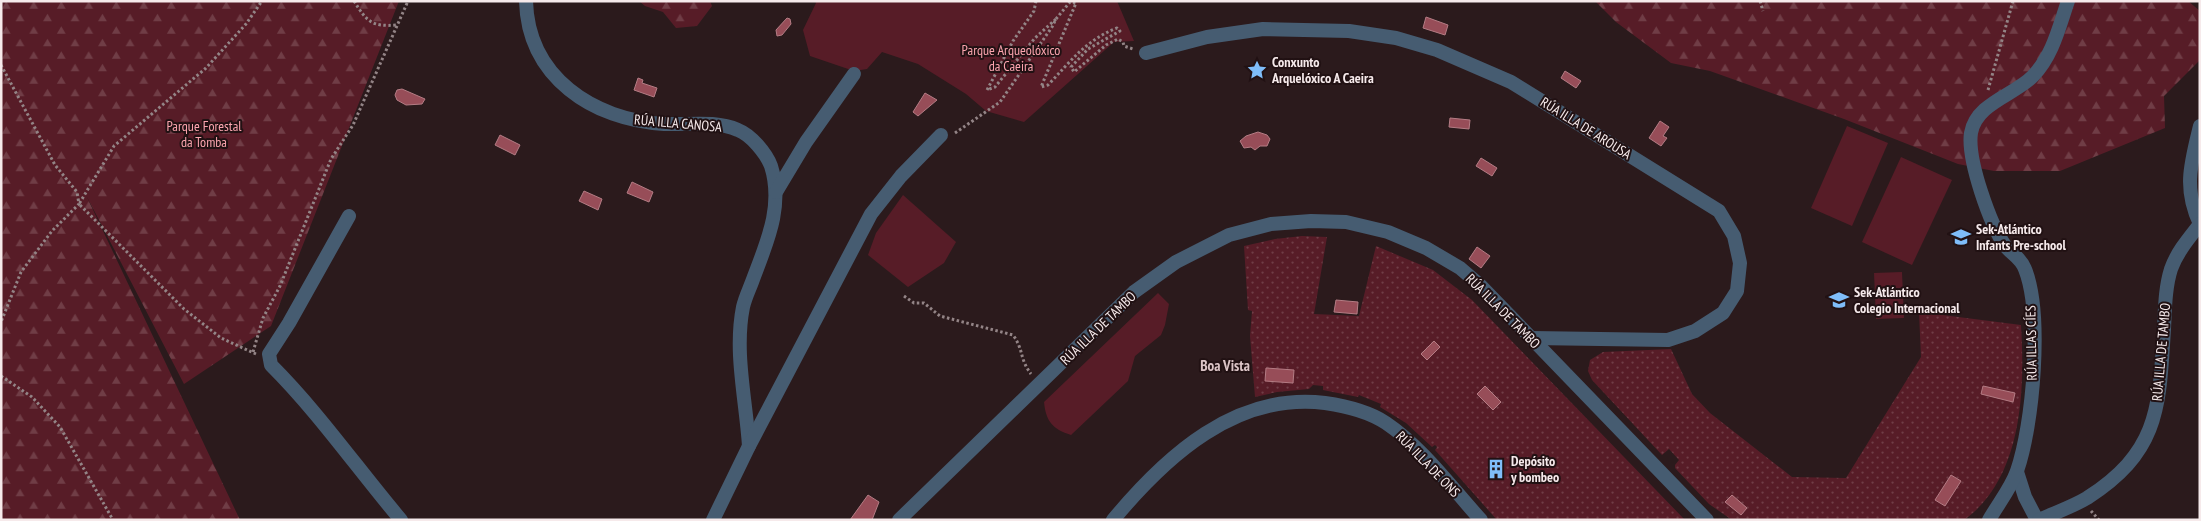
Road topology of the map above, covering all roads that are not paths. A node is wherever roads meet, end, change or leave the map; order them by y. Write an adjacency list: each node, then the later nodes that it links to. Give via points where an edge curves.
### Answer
1 (526, 1): 7 (street, RÚA ILLA CANOSA, via 534,41 546,64 560,82 581,100 630,119 662,124 715,124 740,130 758,146 770,164)
2 (2068, 1): 12 (street, RÚA ILLAS CÍES, via 2050,53 2033,76 1982,112 1971,131 1970,150 1978,180 2006,247 2021,259 2026,270 2034,316 2029,416)
3 (1146, 53): 10 (street, RÚA ILLA DE AROUSA, via 1207,37 1262,29 1349,30 1421,45 1472,63 1511,82 1718,210 1734,236 1740,263 1736,291 1723,314 1695,331 1668,340)
4 (854, 74): 7 (street, via 806,142)
5 (2200, 126): 9 (street, via 2190,164 2190,204)
6 (941, 135): 11 (street, via 901,176 871,214)
7 (776, 192): 11 (street, RÚA ILLA CANOSA, via 773,224 743,306 740,341)
8 (349, 216): 13 (street, via 269,354 271,365 322,420)
9 (2200, 224): 20 (street, RÚA ILLA DE TAMBO, via 2171,268 2166,296 2160,395 2152,426 2134,457 2108,482 2086,499)
10 (1532, 338): 15 (street, RÚA ILLA DE TAMBO, via 1460,268 1426,248 1388,232 1346,222 1311,221 1271,224 1230,235 1176,262 1134,292); 18 (street, RÚA ILLA DE TAMBO)
11 (749, 446): 14 (street)
12 (2016, 472): 19 (street, RÚA ILLAS CÍES); 20 (street)
13 (401, 520)
14 (713, 520)
15 (899, 520)
16 (1113, 520): 17 (street, RÚA ILLA DE ONS, via 1158,470 1201,435 1237,415 1275,405 1314,402 1349,406 1385,422 1410,442)
17 (1481, 520)
18 (1706, 520)
19 (1989, 520)
20 (2038, 520)

